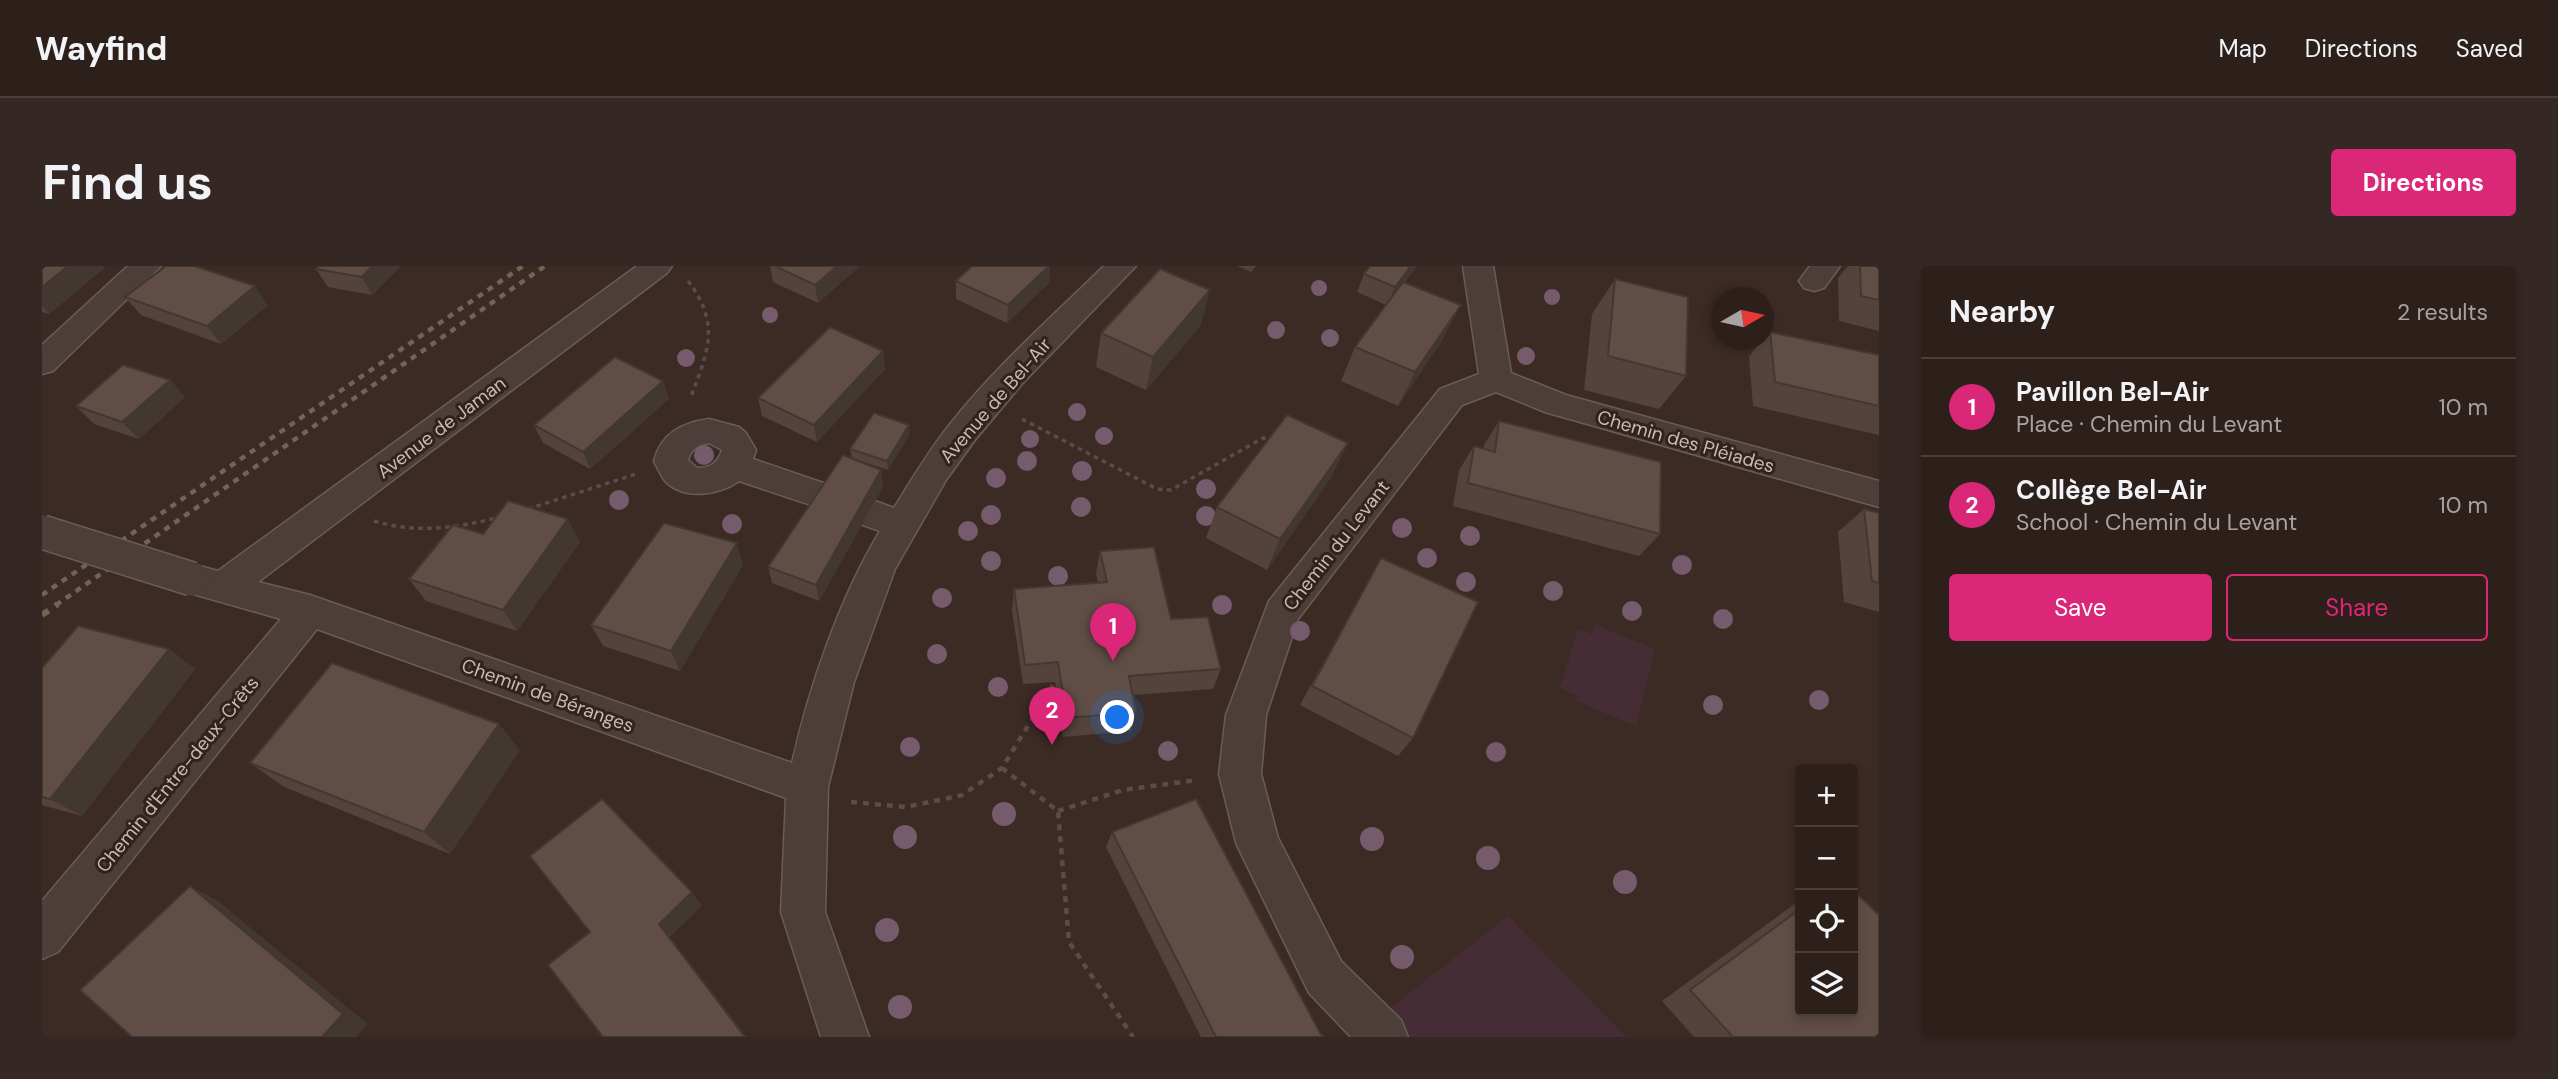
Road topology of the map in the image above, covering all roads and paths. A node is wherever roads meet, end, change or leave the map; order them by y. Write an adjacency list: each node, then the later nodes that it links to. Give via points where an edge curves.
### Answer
1 (146, 266): 5 (street)
2 (1121, 266): 23 (street, Avenue de Bel-Air, via 1010,377 934,471 887,520 878,566 834,682)
3 (1478, 266): 6 (street)
4 (670, 271): 8 (path, via 709,312 710,336 685,411); 18 (street, Avenue de Jaman)
5 (42, 363)
6 (1496, 380): 12 (street, Chemin des Pléiades, via 1557,404); 22 (street, Chemin du Levant, via 1451,397 1282,612 1246,715)
7 (1015, 415): 9 (path, via 1157,489 1171,490 1263,438)
8 (698, 432): 10 (street, via 675,447); 11 (street, via 720,432 736,442 739,450)
9 (1276, 441)
10 (671, 461): 11 (street, via 678,475 696,481 718,478); 14 (path)
11 (734, 466): 13 (street)
12 (1879, 494)
13 (826, 497)
14 (527, 510)
15 (501, 517): 16 (path, via 422,529 386,526)
16 (368, 519)
17 (42, 532): 18 (street, Chemin de Béranges, bridge)
18 (208, 583): 19 (street, Chemin de Béranges)
19 (310, 611): 23 (street, Chemin de Béranges); 25 (street, Chemin d'Entre-deux-Crêts)
20 (1055, 682): 21 (path)
21 (1002, 768): 23 (path, via 962,795 906,807); 24 (path)
22 (1240, 775): 24 (path, via 1123,790); 28 (street, Chemin du Levant, via 1258,843 1325,977)
23 (825, 794): 26 (street, via 803,912)
24 (1058, 811): 27 (path, via 1069,942)
25 (42, 936)
26 (845, 1037)
27 (1132, 1037)
28 (1384, 1037)

